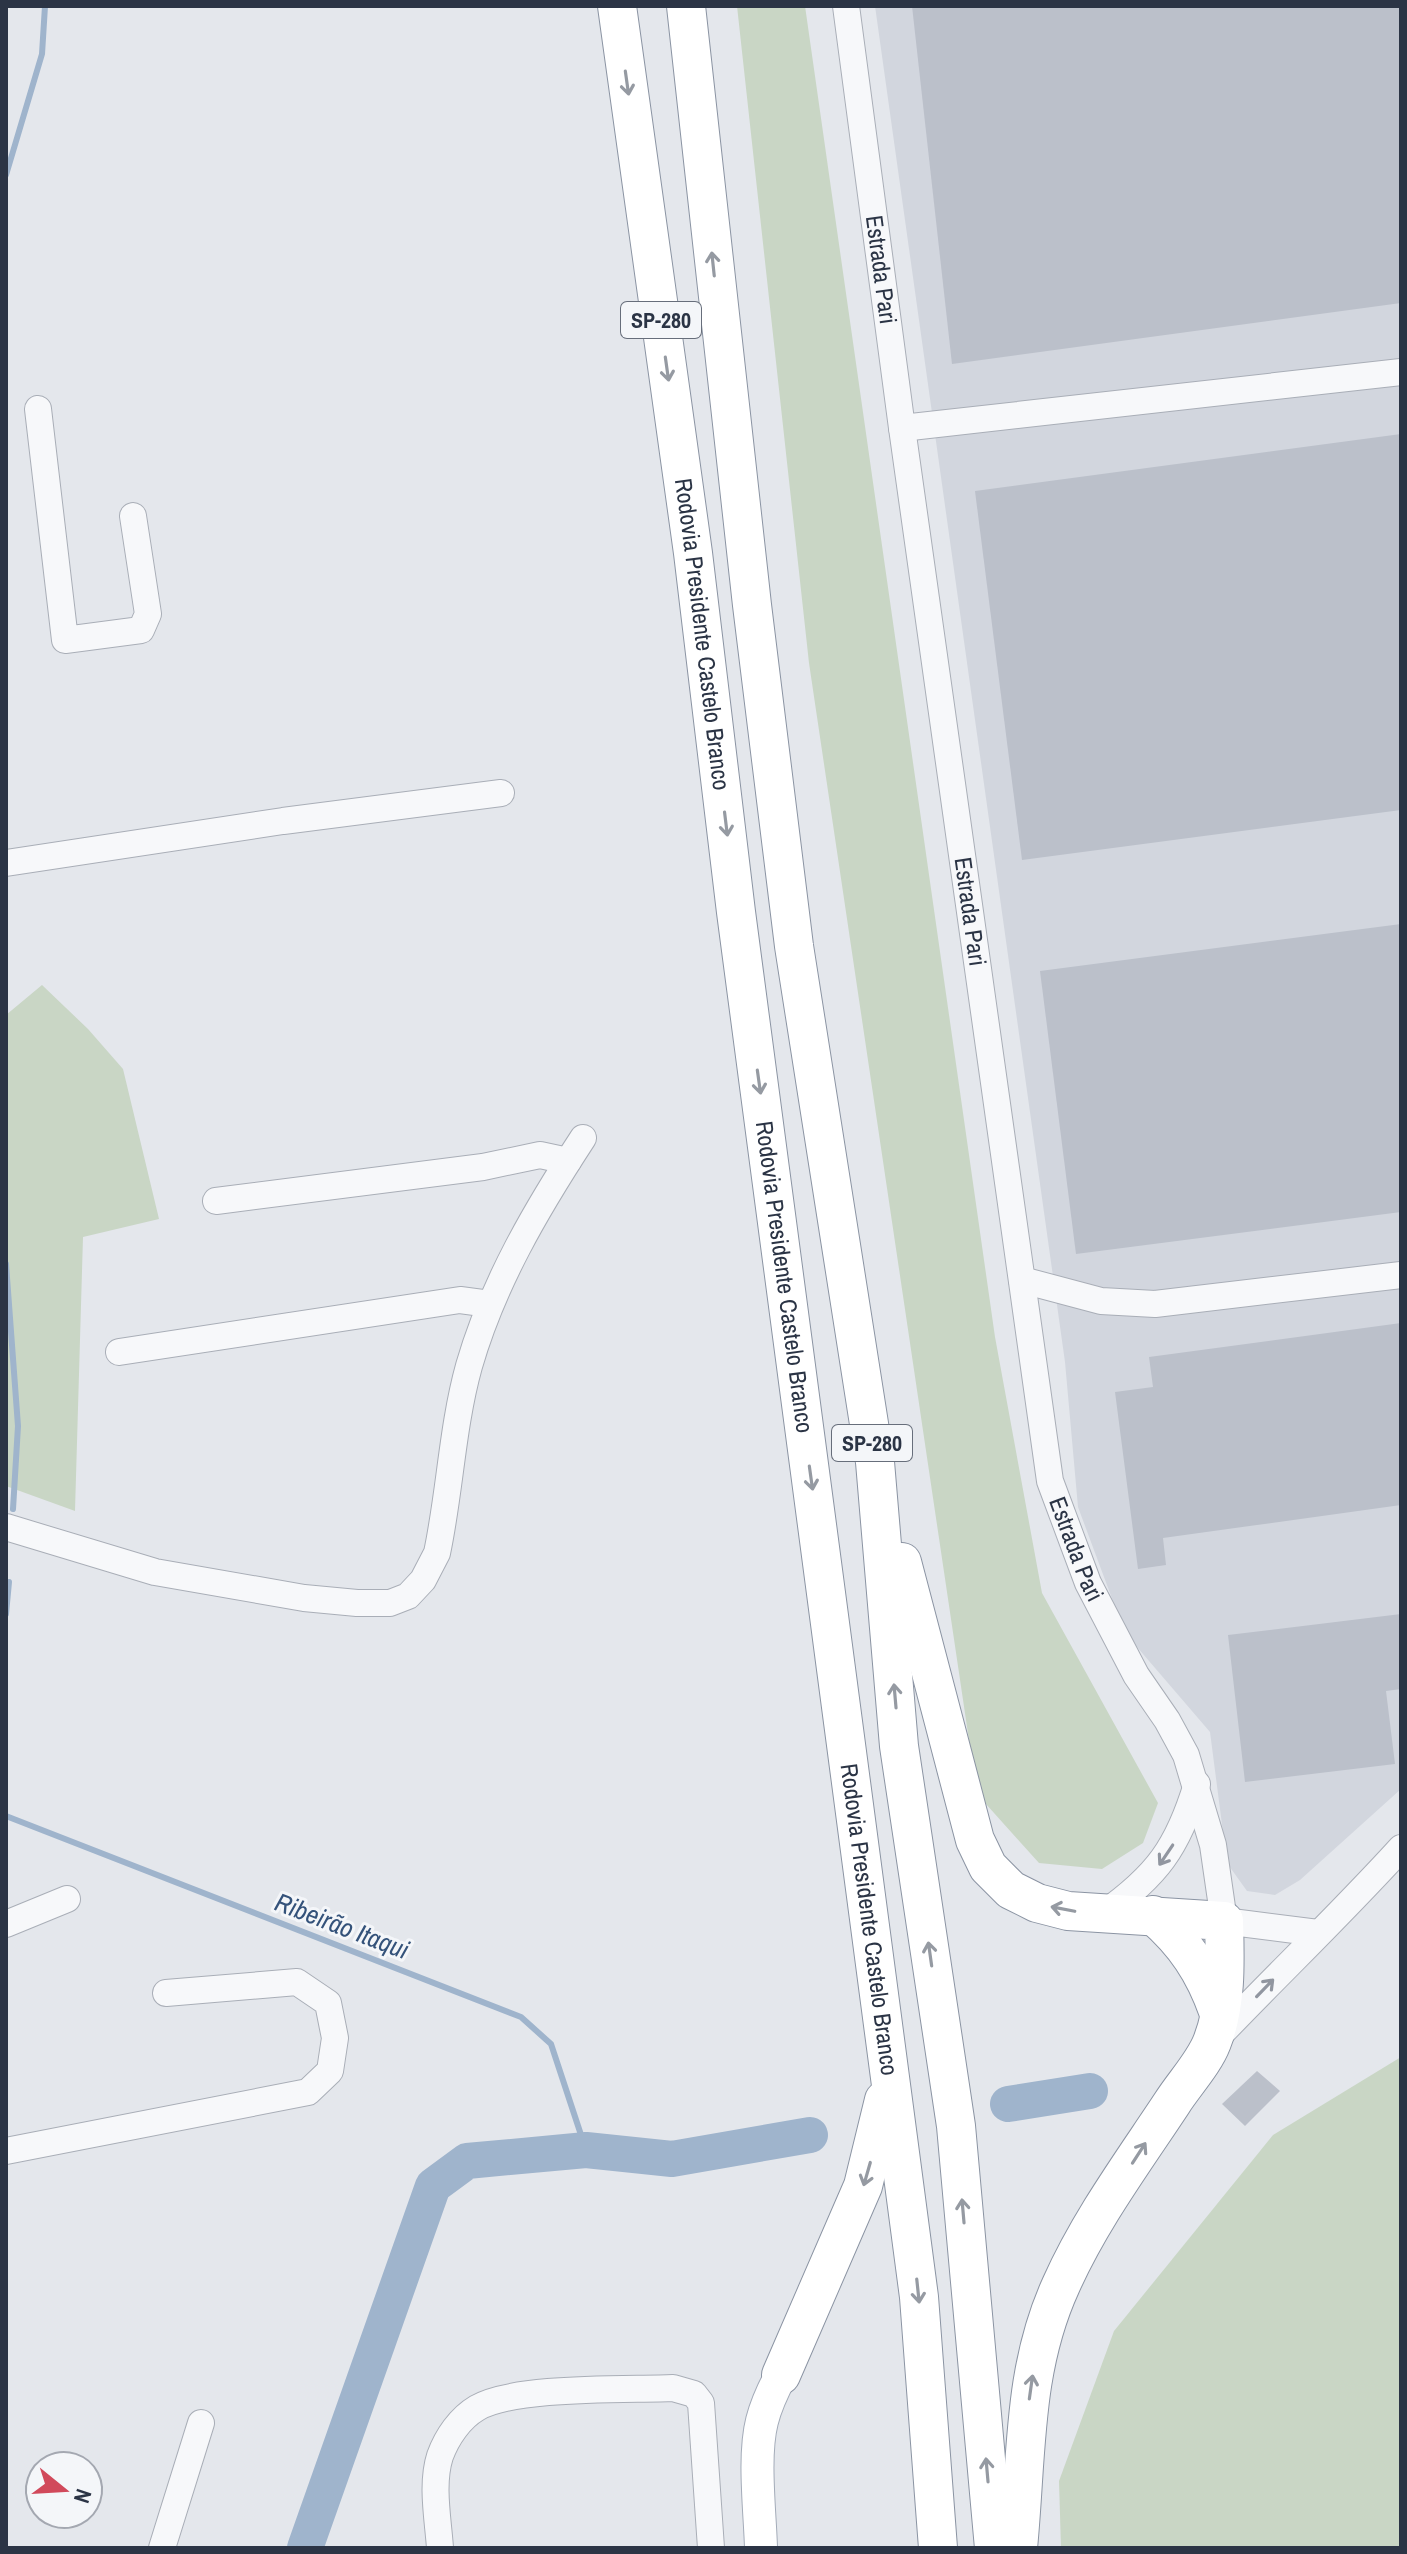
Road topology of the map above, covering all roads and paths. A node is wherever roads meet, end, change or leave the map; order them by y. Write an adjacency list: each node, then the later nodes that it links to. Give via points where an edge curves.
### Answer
1 (617, 6): 29 (highway, Rodovia Presidente Castelo Branco / SP-280, one-way to 29)
2 (846, 6): 6 (street, Estrada Pari)
3 (687, 9): 17 (highway, SP-280, one-way to 3, via 794,946)
4 (1401, 372): 6 (street)
5 (38, 409): 7 (street, via 65,640 141,630 145,624 148,614)
6 (902, 428): 14 (street, Estrada Pari)
7 (133, 516)
8 (501, 793): 9 (street)
9 (6, 863)
10 (583, 1138): 11 (street)
11 (568, 1161): 12 (street, via 540,1155); 15 (street, via 513,1253)
12 (216, 1201)
13 (1401, 1275): 14 (street, via 1155,1304 1101,1301)
14 (1022, 1280): 19 (street, Estrada Pari, via 1050,1481 1088,1583 1186,1755)
15 (490, 1304): 16 (street, via 460,1300); 18 (street, via 468,1369 437,1553 408,1596 390,1603 304,1598 155,1572)
16 (119, 1352)
17 (875, 1462): 22 (highway, one-way to 17, via 1037,1903 1011,1890 988,1867 975,1840); 38 (highway, SP-280, one-way to 17, via 956,2126 899,1746)
18 (6, 1527)
19 (1197, 1784): 22 (street, one-way to 22, via 1172,1847 1153,1873); 24 (street, Estrada Pari)
20 (1401, 1848): 26 (street)
21 (67, 1899): 25 (street)
22 (1103, 1914): 23 (highway)
23 (1153, 1915): 24 (highway); 28 (highway, via 1192,1955 1208,1982)
24 (1224, 1921): 26 (street); 28 (highway)
25 (6, 1924)
26 (1318, 1933): 28 (street, one-way to 26)
27 (166, 1993): 30 (street, via 297,1982 328,2003 335,2038 330,2071 308,2092)
28 (1216, 2029): 39 (highway, one-way to 28, via 1027,2413 1047,2320 1088,2233)
29 (890, 2070): 31 (highway, one-way to 31, via 863,2186); 37 (highway, Rodovia Presidente Castelo Branco / SP-280, one-way to 37, via 919,2297)
30 (6, 2151)
31 (781, 2375): 36 (main road, via 761,2424)
32 (201, 2423): 33 (street)
33 (162, 2548)
34 (440, 2548): 35 (street, via 440,2457 464,2417 480,2406 523,2395 673,2388 694,2394 701,2403)
35 (711, 2548)
36 (761, 2548)
37 (938, 2548)
38 (994, 2548)
39 (1018, 2548)

